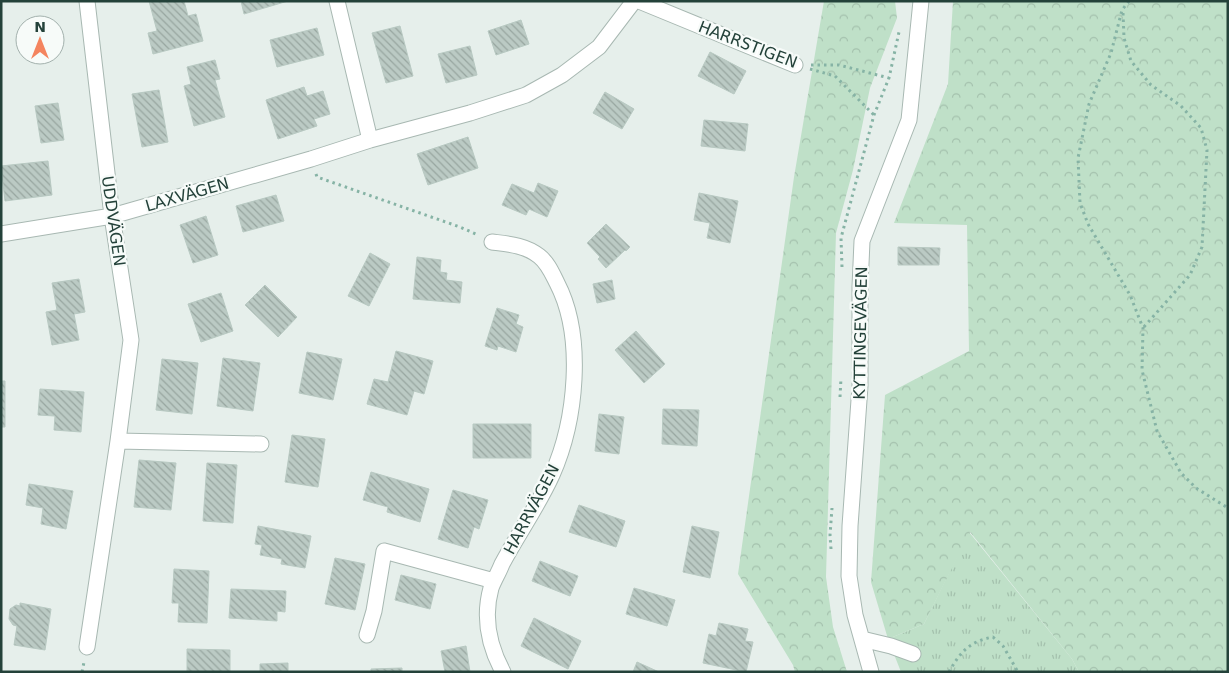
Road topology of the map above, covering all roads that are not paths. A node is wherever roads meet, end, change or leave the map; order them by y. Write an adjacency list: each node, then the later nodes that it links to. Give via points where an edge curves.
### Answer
1 (87, 1): 8 (street, UDDVÄGEN)
2 (337, 1): 7 (street)
3 (634, 1): 7 (street, LAXVÄGEN, via 599,47 562,75 526,95)
4 (639, 1): 6 (street, HARRSTIGEN)
5 (921, 1): 15 (street, KYTTINGEVÄGEN, via 909,120 862,241 860,386 849,576)
6 (795, 65)
7 (370, 140): 8 (street, LAXVÄGEN)
8 (112, 216): 9 (street, LAXVÄGEN); 11 (street, UDDVÄGEN, via 131,340)
9 (1, 234)
10 (492, 242): 13 (street, HARRVÄGEN, via 522,247 538,255 548,266 570,316 574,349 574,386 564,440 552,475)
11 (118, 441): 12 (street); 16 (street, UDDVÄGEN)
12 (262, 444)
13 (494, 580): 14 (street, via 384,551); 18 (street, HARRVÄGEN, via 487,613 493,654)
14 (367, 635)
15 (862, 639): 17 (street); 19 (street, KYTTINGEVÄGEN)
16 (87, 647)
17 (913, 654)
18 (503, 672)
19 (871, 672)

